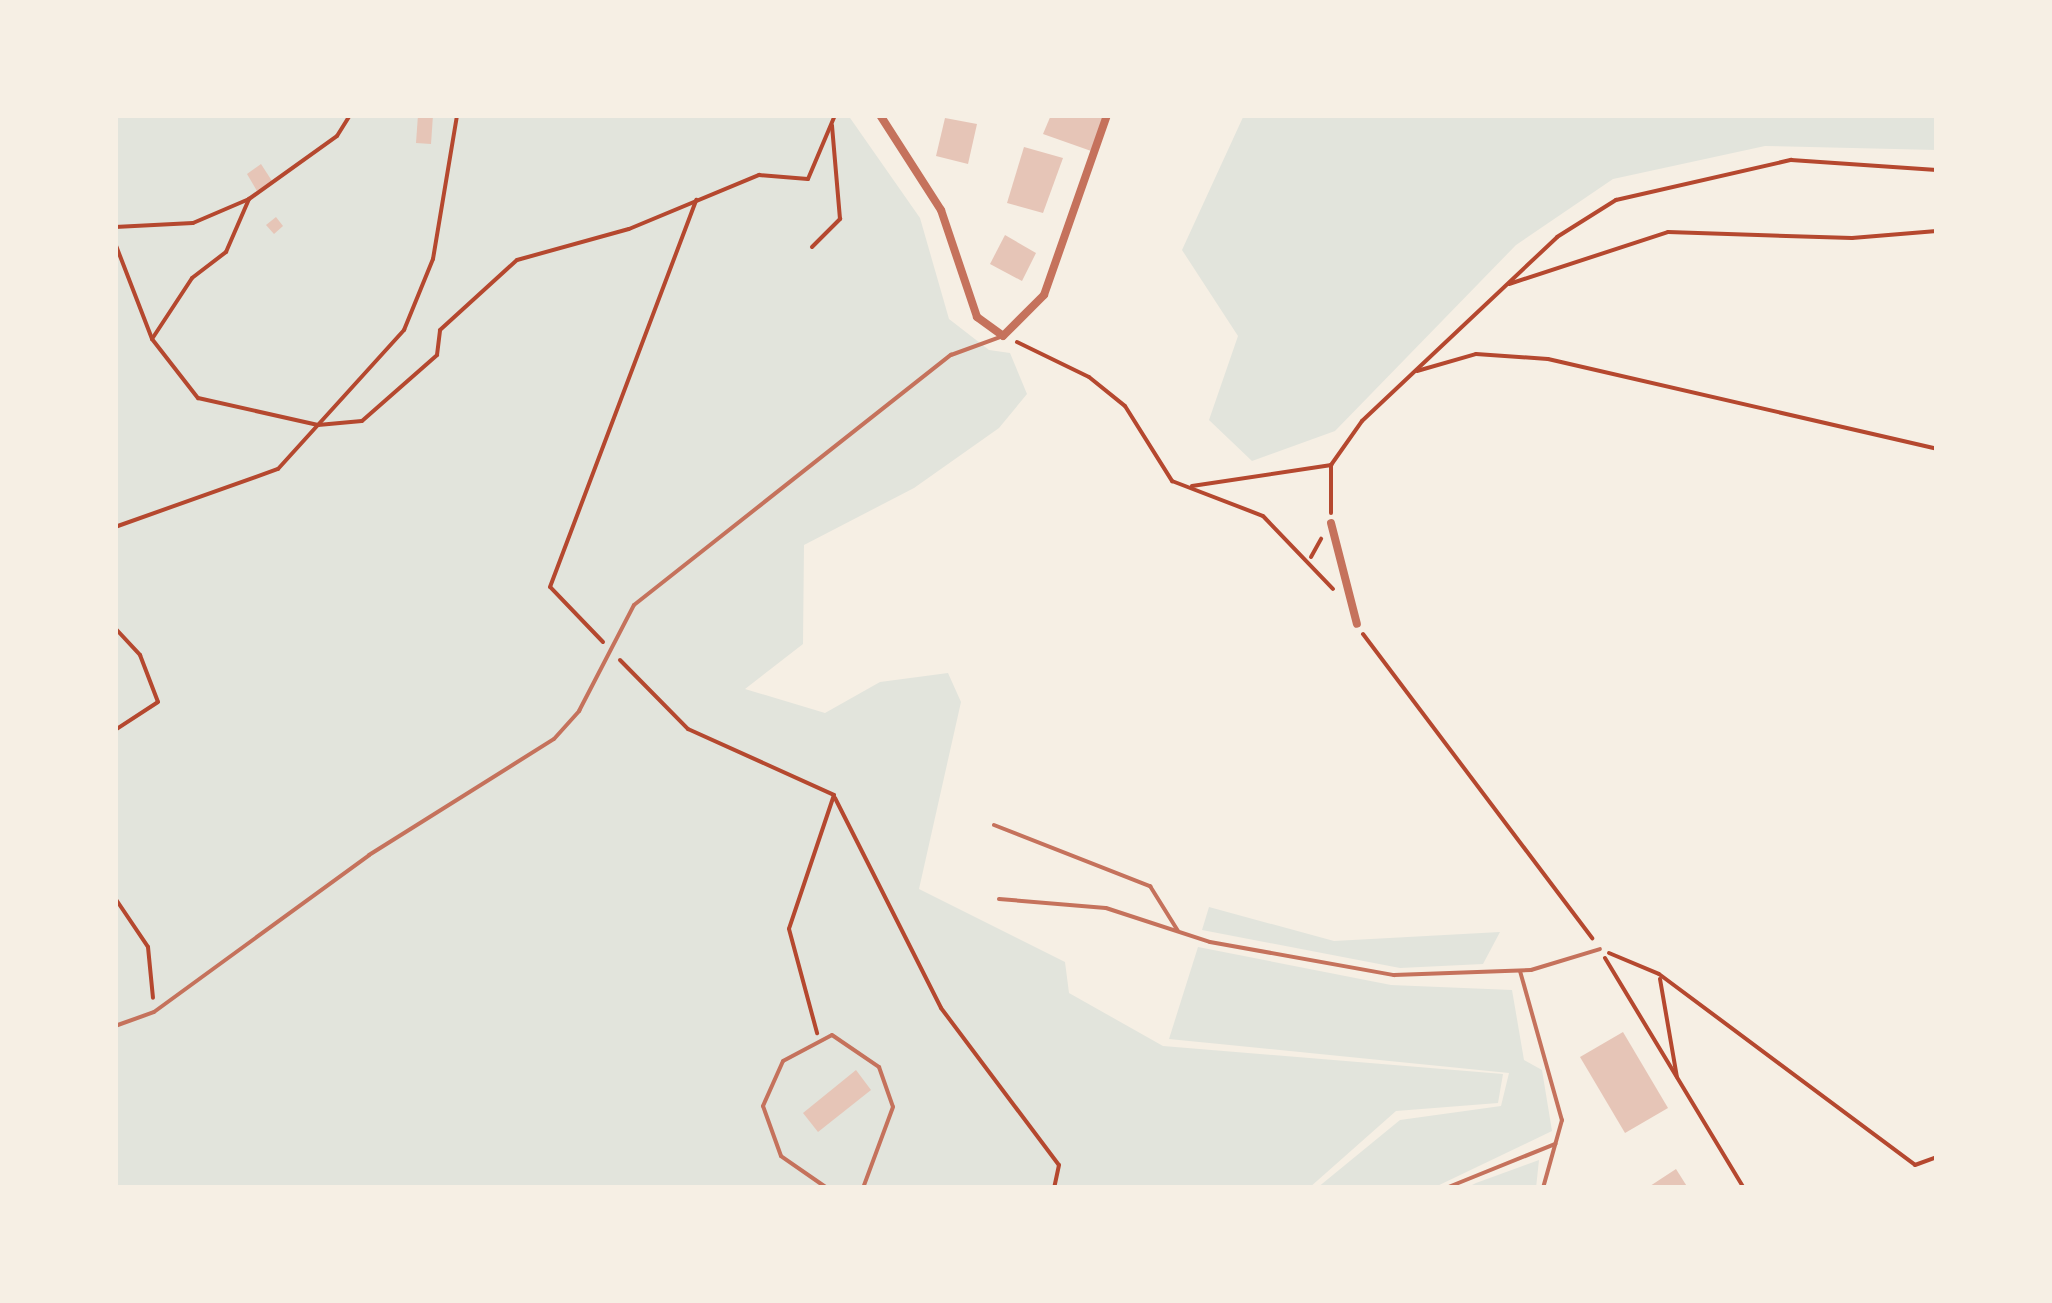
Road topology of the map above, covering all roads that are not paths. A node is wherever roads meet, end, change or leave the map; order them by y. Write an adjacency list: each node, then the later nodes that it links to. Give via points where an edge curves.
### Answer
1 (880, 115): 3 (street, via 942,210 977,317)
2 (1107, 115): 3 (street, via 1044,295)
3 (1003, 336): 11 (lane, via 951,356 634,605 607,646 579,711 554,739 369,855 154,1012)
4 (1331, 523): 5 (street)
5 (1357, 624)
6 (994, 825): 8 (lane, via 1150,886)
7 (1000, 899): 8 (lane, via 1106,908)
8 (1178, 931): 10 (lane, via 1378,973)
9 (1600, 949): 10 (lane)
10 (1520, 970): 12 (lane, via 1558,1096)
11 (115, 1026)
12 (1555, 1144): 15 (lane); 16 (lane)
13 (826, 1188): 14 (lane, via 781,1156 763,1106 783,1061 818,1037 844,1036 889,1088 890,1127)
14 (863, 1188)
15 (1446, 1188)
16 (1543, 1188)

